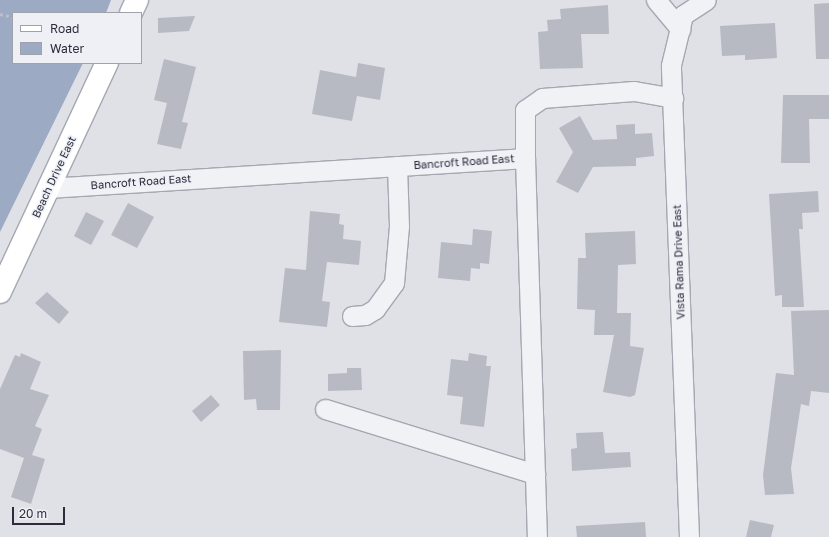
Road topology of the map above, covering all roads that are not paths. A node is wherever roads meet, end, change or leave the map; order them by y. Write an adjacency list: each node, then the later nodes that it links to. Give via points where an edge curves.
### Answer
1 (137, 0): 4 (main road)
2 (656, 0): 5 (street)
3 (706, 0): 5 (street, Vista Rama Drive East, via 683,15)
4 (131, 12)
5 (680, 29): 7 (street, Vista Rama Drive East, via 671,65)
6 (107, 64): 10 (main road, Beach Drive East)
7 (672, 98): 8 (street, via 634,91 542,98 525,110); 16 (street, Vista Rama Drive East)
8 (525, 158): 9 (street, Bancroft Road East); 14 (street, Bancroft Road East)
9 (398, 166): 10 (street, Bancroft Road East); 12 (street, via 399,226 394,283 375,309 365,315)
10 (49, 188): 11 (main road, Beach Drive East)
11 (0, 292)
12 (352, 316)
13 (325, 409): 14 (street)
14 (535, 474): 15 (street, Bancroft Road East)
15 (537, 537)
16 (689, 537)

